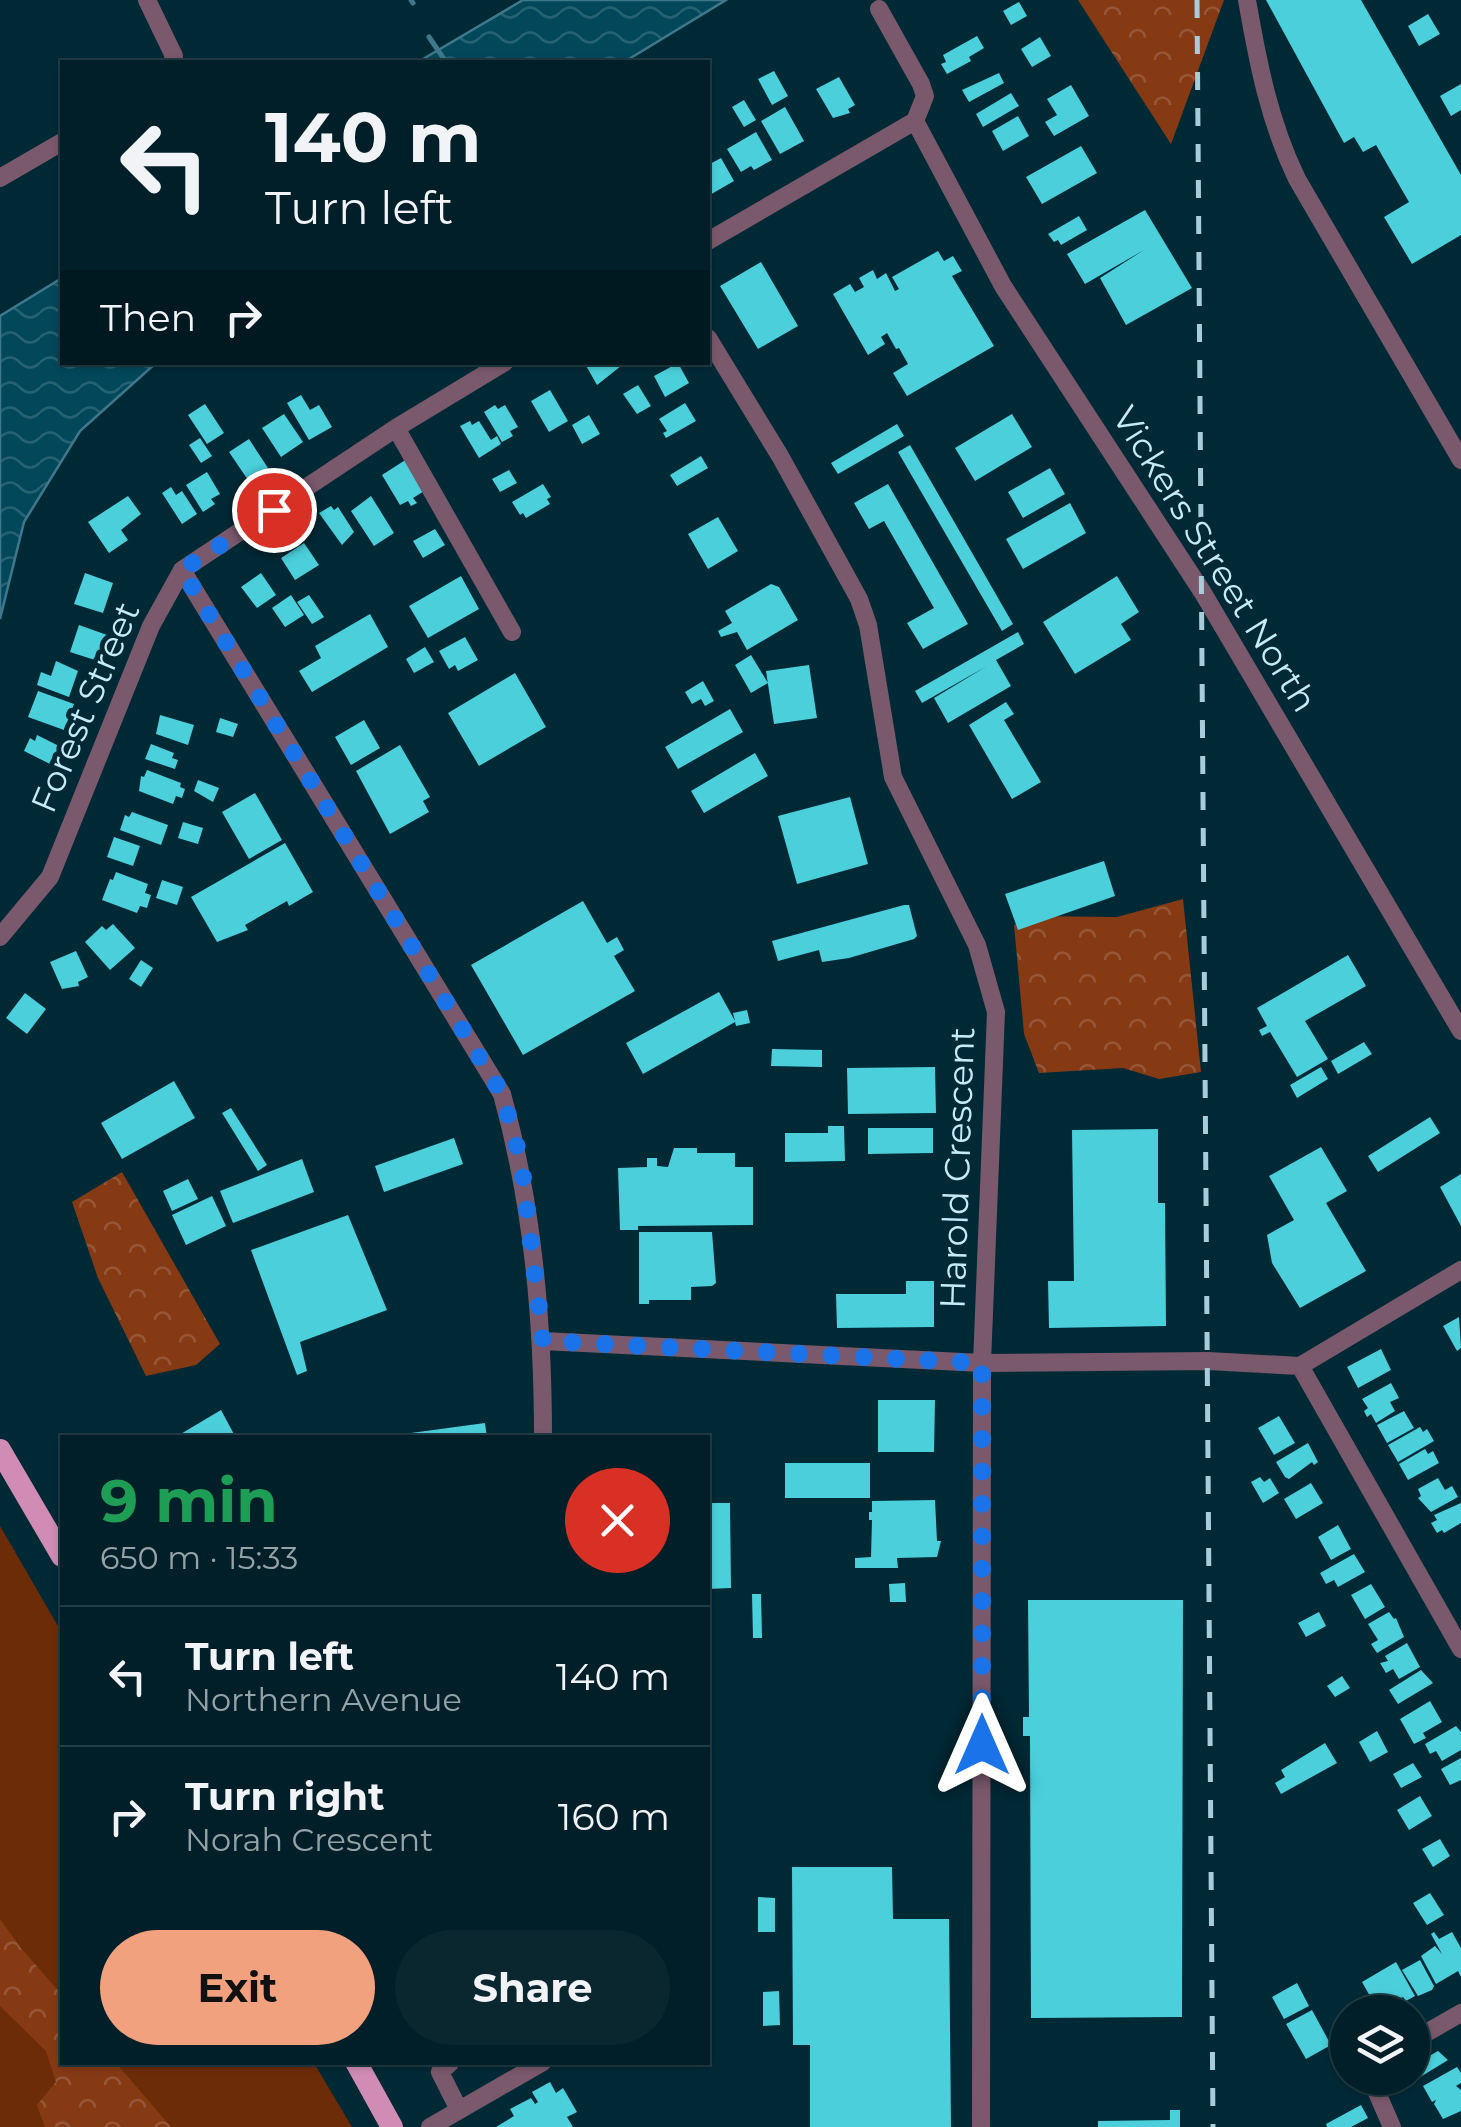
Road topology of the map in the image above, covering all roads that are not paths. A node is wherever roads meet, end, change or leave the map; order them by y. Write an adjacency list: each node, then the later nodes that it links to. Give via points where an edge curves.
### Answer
1 (148, 0): 4 (street)
2 (1247, 0): 12 (street, via 1263,89 1297,180)
3 (878, 10): 5 (street, via 925,96)
4 (173, 60)
5 (915, 122): 8 (street); 16 (street, Vickers Street North, via 1003,286 1202,593)
6 (60, 143): 7 (street)
7 (0, 178)
8 (710, 240)
9 (710, 341): 19 (street, Harold Crescent, via 858,599 893,777 977,945 996,1012)
10 (500, 365): 11 (street, Forest Street)
11 (396, 428): 13 (street, Forest Street); 14 (street)
12 (1461, 460)
13 (182, 570): 15 (street, Forest Street, via 151,626 50,878); 18 (street, via 502,1094 521,1161)
14 (512, 632)
15 (0, 936)
16 (1461, 1031)
17 (1461, 1270): 20 (street)
18 (543, 1341): 19 (street); 21 (street)
19 (982, 1363): 20 (street); 34 (street, Harold Crescent)
20 (1300, 1366): 24 (street)
21 (543, 1435)
22 (0, 1450): 23 (main road)
23 (60, 1553)
24 (1461, 1649)
25 (1461, 2013): 26 (street)
26 (1430, 2031)
27 (358, 2065): 32 (main road)
28 (448, 2065): 31 (street, via 440,2072)
29 (538, 2065): 31 (street)
30 (1378, 2095): 35 (street)
31 (459, 2110): 33 (street)
32 (392, 2127)
33 (430, 2127)
34 (981, 2127)
35 (1392, 2127)

